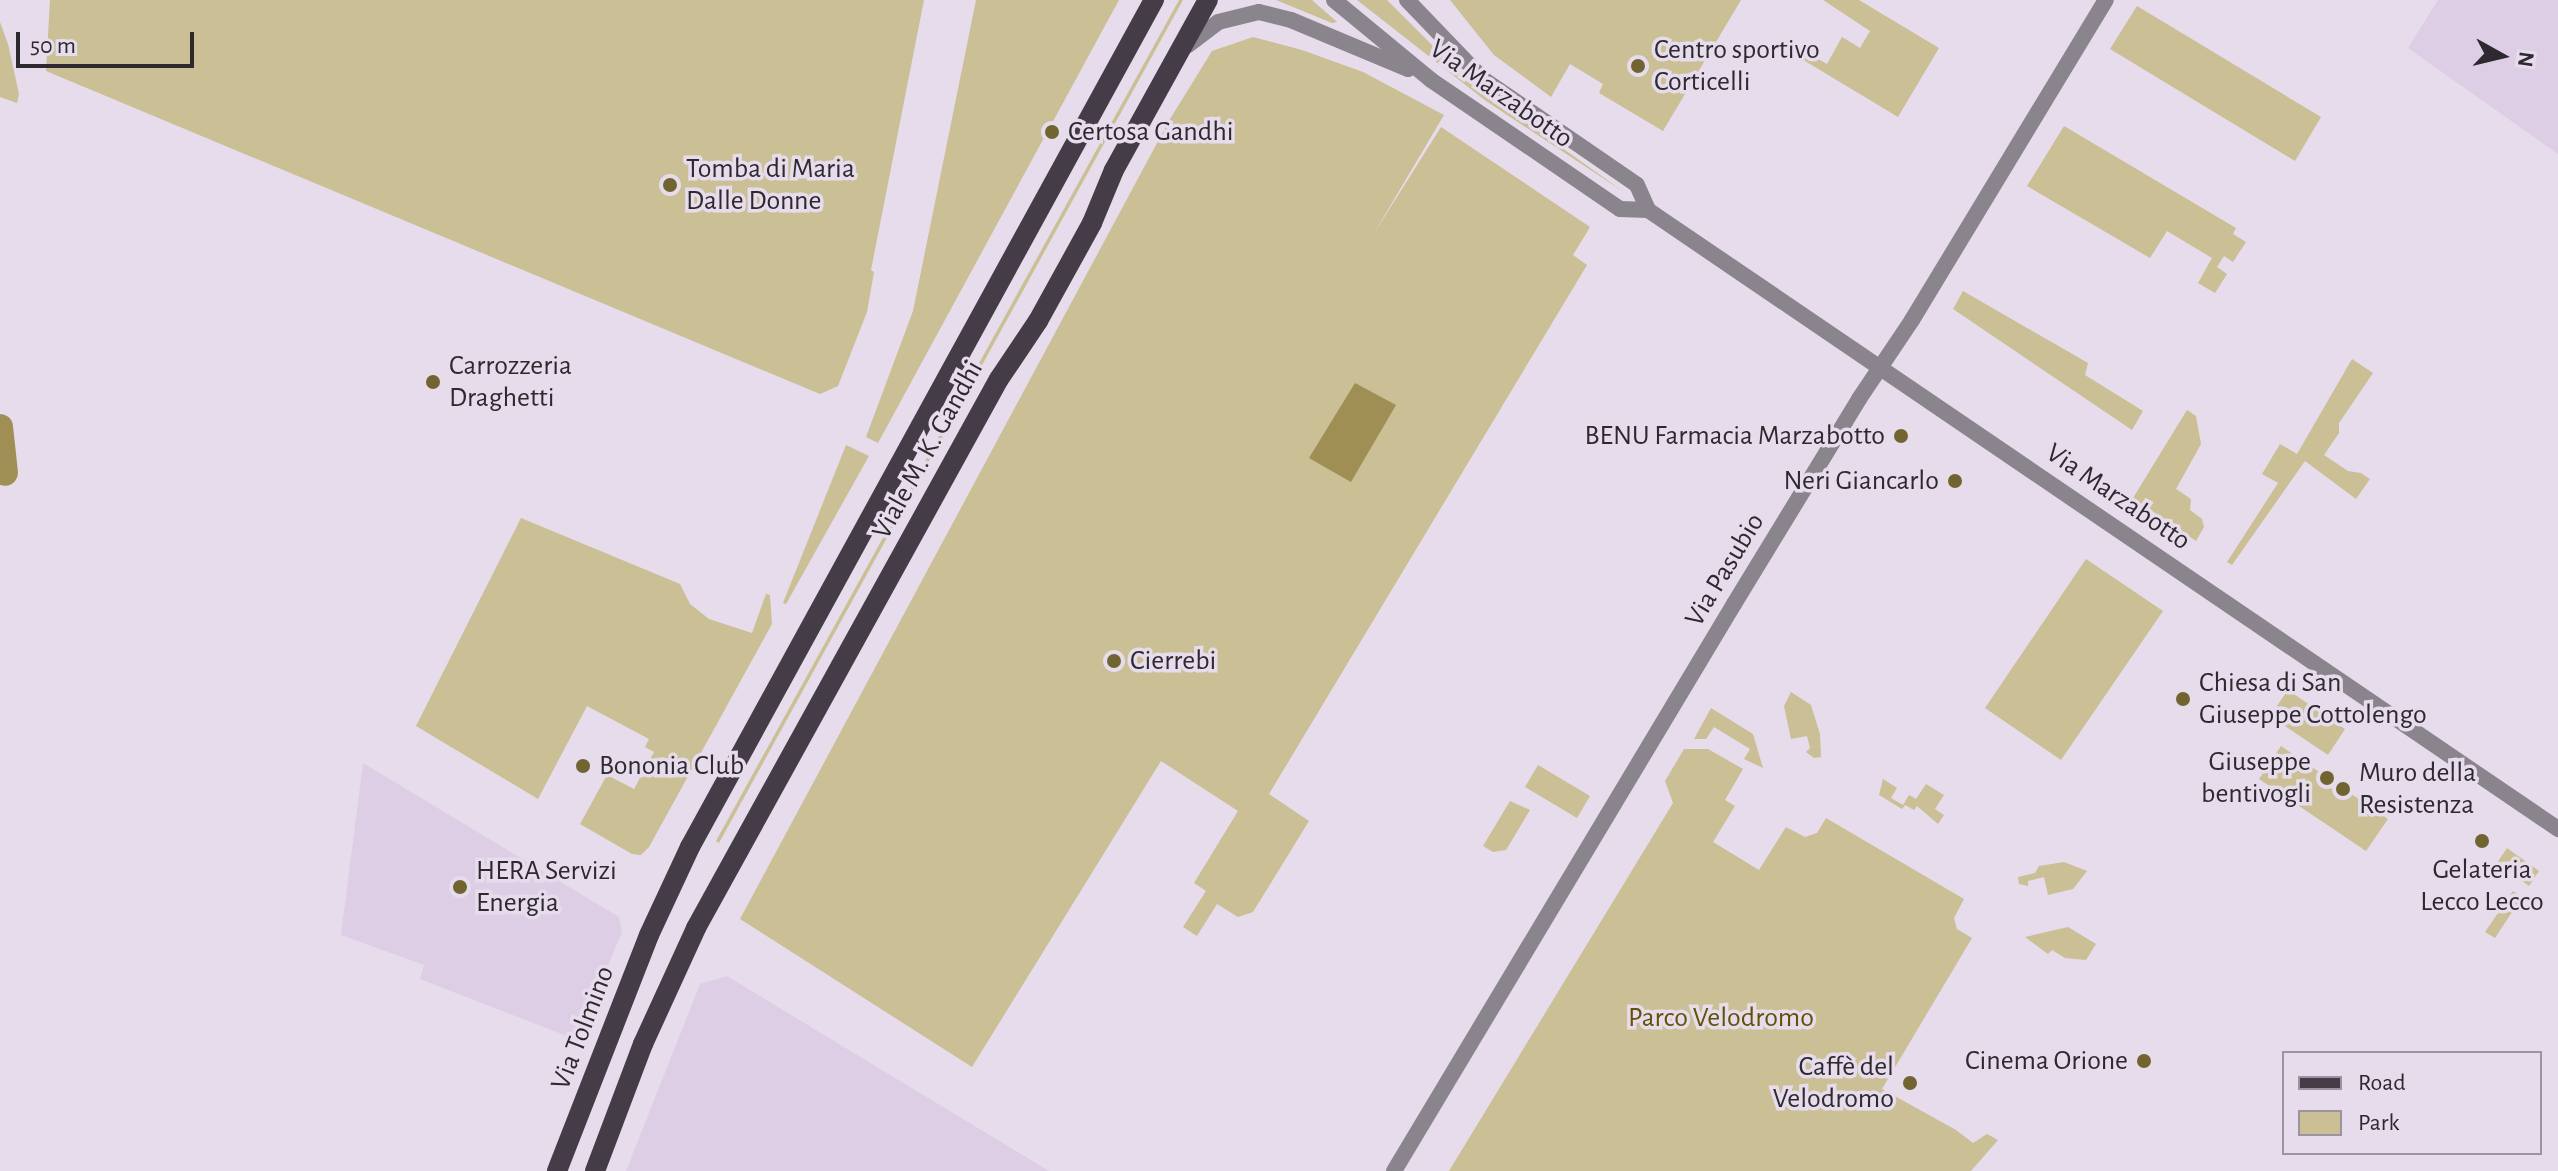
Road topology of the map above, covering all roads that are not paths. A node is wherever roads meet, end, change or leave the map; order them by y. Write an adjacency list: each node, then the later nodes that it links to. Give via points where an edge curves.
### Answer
1 (1154, 0): 13 (main road, Viale M. K. Gandhi)
2 (1208, 0): 8 (main road, Viale M. K. Gandhi)
3 (1334, 0): 9 (street, Via Marzabotto)
4 (1407, 0): 7 (street, Via Marzabotto)
5 (1422, 0): 7 (street)
6 (2106, 0): 11 (street, Via Pasubio)
7 (1438, 33): 10 (street, Via Marzabotto, via 1498,90 1637,185)
8 (1180, 52): 9 (street, via 1218,22 1259,12 1291,20); 15 (main road, Viale M. K. Gandhi, via 1038,321 999,379 696,928 648,1031)
9 (1431, 80): 10 (street, Via Marzabotto, via 1620,209)
10 (1648, 210): 11 (street, Via Marzabotto)
11 (1881, 368): 12 (street, Via Marzabotto); 16 (street, Via Pasubio)
12 (2558, 829)
13 (661, 907): 14 (main road, Via Tolmino)
14 (557, 1171)
15 (595, 1171)
16 (1394, 1171)

